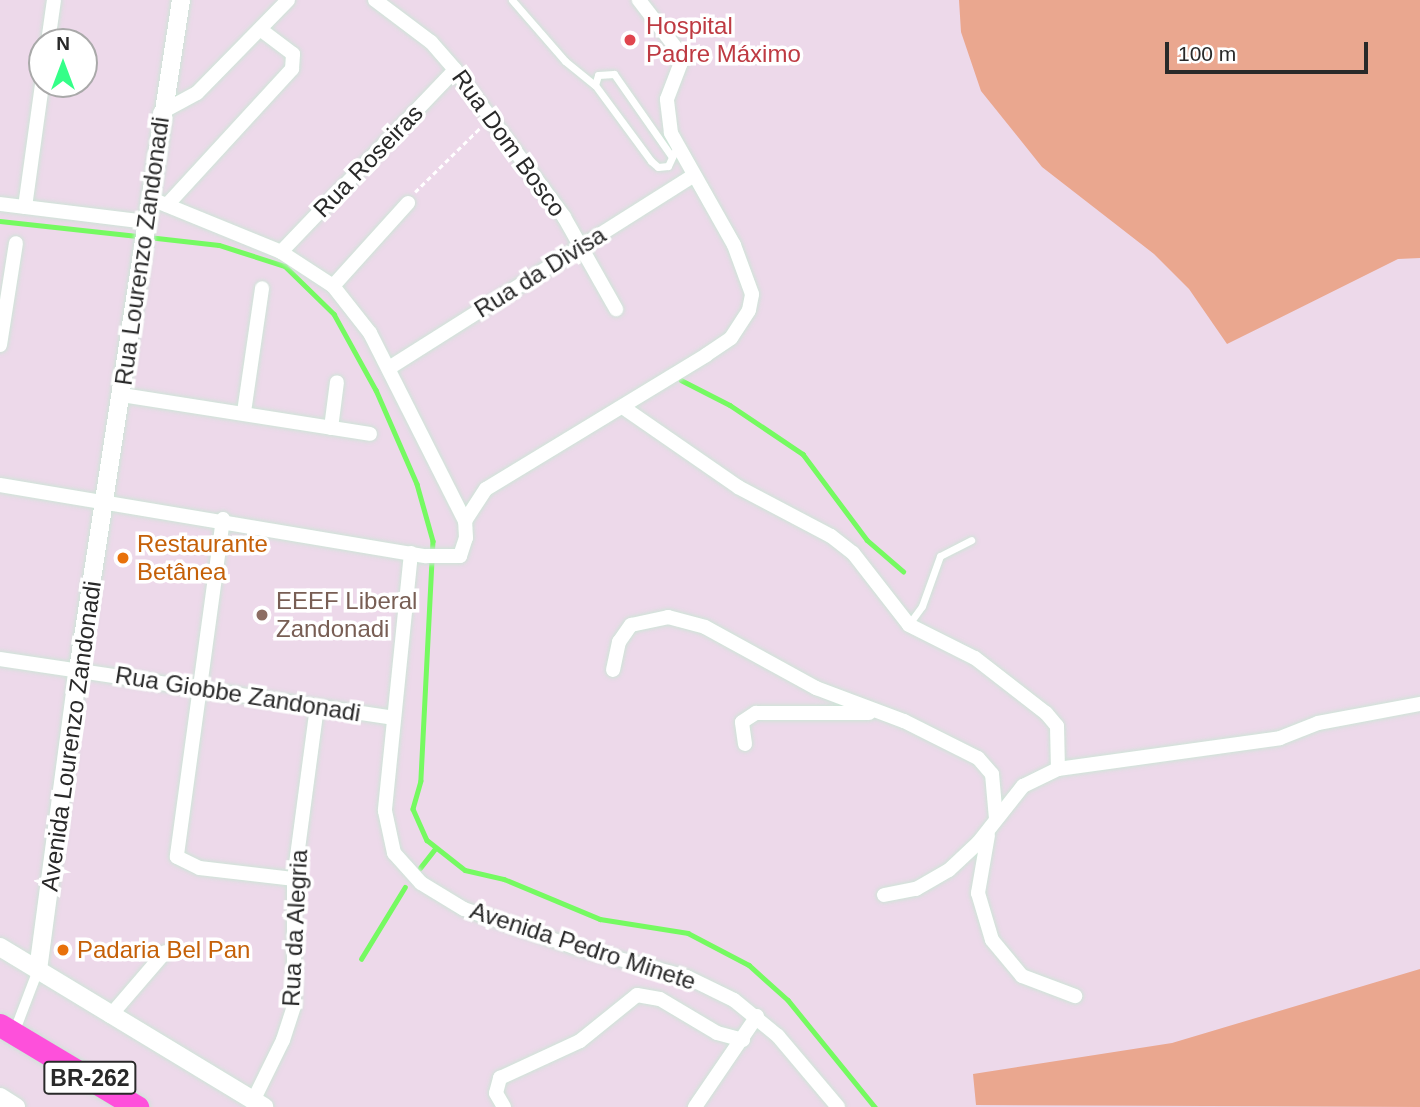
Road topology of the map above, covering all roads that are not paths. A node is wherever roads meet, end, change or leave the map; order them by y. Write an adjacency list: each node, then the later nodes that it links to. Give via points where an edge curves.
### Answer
1 (54, 0): 7 (street)
2 (181, 0): 12 (street, Rua Lourenzo Zandonadi)
3 (288, 0): 8 (street)
4 (375, 0): 9 (street, Rua Dom Bosco, via 431,42)
5 (512, 0): 10 (lane, via 565,61)
6 (639, 0): 13 (street, via 680,52 681,62 667,99)
7 (50, 28)
8 (262, 31): 12 (street, via 197,93); 18 (street, via 293,54 292,69)
9 (455, 70): 22 (street, Rua Dom Bosco); 23 (street, Rua Roseiras)
10 (595, 85): 13 (lane, via 598,75 614,74); 13 (lane, via 658,167 668,166)
11 (40, 98): 19 (street)
12 (160, 113): 16 (street, Rua Lourenzo Zandonadi)
13 (675, 152): 14 (street)
14 (693, 176): 22 (street, Rua da Divisa); 31 (street, via 748,278 749,310 731,338)
15 (412, 197): 24 (street)
16 (149, 198): 18 (street); 20 (street, Rua Lourenzo Zandonadi)
17 (0, 204): 19 (street)
18 (167, 205): 23 (street)
19 (25, 207): 20 (street)
20 (145, 227): 30 (street, Rua Lourenzo Zandonadi)
21 (16, 243): 27 (street)
22 (582, 246): 26 (street, Rua Dom Bosco); 28 (street, Rua da Divisa)
23 (281, 252): 24 (street)
24 (333, 286): 28 (street, via 359,317)
25 (262, 288): 32 (street)
26 (616, 309)
27 (0, 345)
28 (389, 368): 38 (street)
29 (337, 382): 33 (street)
30 (122, 395): 32 (street); 36 (street, Rua Lourenzo Zandonadi)
31 (624, 408): 38 (street, via 500,479 478,499); 41 (street, via 738,487 831,536 853,553)
32 (244, 412): 33 (street)
33 (331, 428): 34 (street)
34 (370, 434)
35 (0, 485): 36 (street)
36 (105, 503): 37 (street); 43 (street, Avenida Lourenzo Zandonadi)
37 (223, 519): 40 (street); 45 (street)
38 (465, 522): 40 (street, via 465,548 450,559)
39 (971, 540): 41 (lane, via 940,556 922,606)
40 (411, 554): 49 (street, Avenida Pedro Minete)
41 (909, 625): 51 (street, via 975,658 1046,713 1057,726)
42 (0, 659): 43 (street, Rua Giobbe Zandonadi)
43 (78, 670): 45 (street, Rua Giobbe Zandonadi); 57 (street, Avenida Lourenzo Zandonadi)
44 (613, 670): 48 (street, via 619,642 631,625 668,617 705,626 816,688)
45 (200, 689): 47 (street, Rua Giobbe Zandonadi); 53 (street, via 177,857 186,865)
46 (1420, 704): 51 (street, via 1318,723 1280,738)
47 (317, 707): 49 (street, Rua Giobbe Zandonadi); 53 (street, Rua da Alegria)
48 (884, 713): 50 (street, via 756,713 742,722); 52 (street, via 955,745 986,766 994,784)
49 (393, 718): 60 (street, Avenida Pedro Minete, via 386,831 394,853 421,883 464,909 513,927 687,977)
50 (745, 744)
51 (1058, 769): 52 (street, via 1023,786)
52 (993, 823): 54 (street, via 966,856 941,875 903,893); 58 (street, via 978,875 985,925 1002,955 1022,976)
53 (294, 879): 63 (street, Rua da Alegria, via 294,1006)
54 (884, 895)
55 (0, 947): 57 (street)
56 (165, 951): 59 (street)
57 (38, 971): 59 (street); 61 (street)
58 (1075, 996)
59 (110, 1016): 63 (street)
60 (757, 1016): 62 (street); 67 (street, Avenida Pedro Minete, via 802,1060)
61 (7, 1029): 64 (highway, BR-262)
62 (743, 1040): 65 (street, via 717,1033 660,999 637,995 580,1041 500,1078 496,1093); 66 (street)
63 (258, 1104)
64 (137, 1107)
65 (504, 1107)
66 (695, 1107)
67 (838, 1107)

